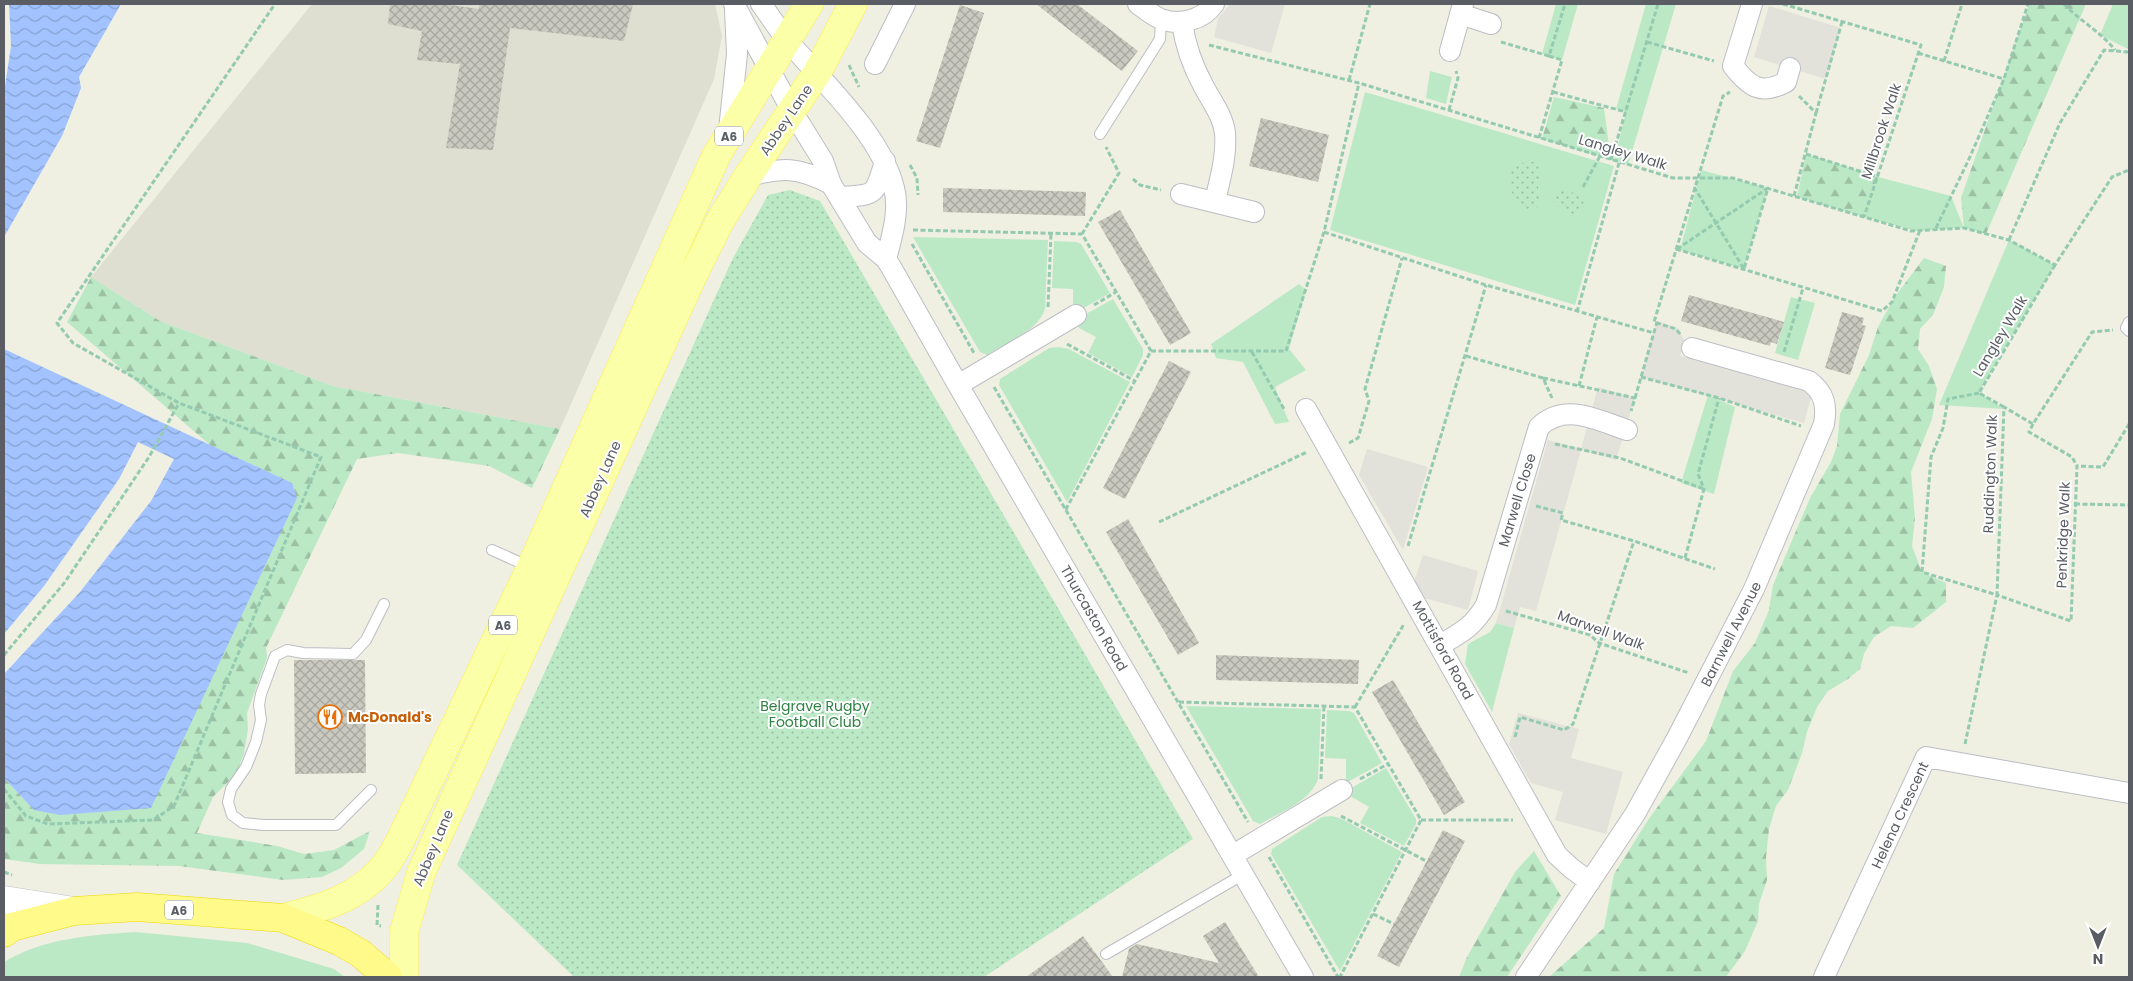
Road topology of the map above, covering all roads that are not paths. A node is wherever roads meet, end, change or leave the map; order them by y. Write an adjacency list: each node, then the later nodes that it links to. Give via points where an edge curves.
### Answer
1 (761, 4): 13 (street)
2 (809, 4): 13 (main road, Abbey Lane / A6)
3 (854, 4): 17 (main road, Abbey Lane / A6)
4 (905, 4): 15 (street)
5 (1138, 4): 10 (street)
6 (1214, 4): 12 (street)
7 (1752, 4): 18 (street, via 1733,66 1745,81 1759,89 1774,88)
8 (735, 5): 16 (street, Thurcaston Road); 21 (street, Thurcaston Road, via 736,54)
9 (1462, 9): 11 (street); 14 (street)
10 (1161, 19): 12 (street); 20 (lane, via 1160,39)
11 (1491, 24)
12 (1183, 30): 26 (street, via 1203,86 1221,116 1225,131 1226,148)
13 (786, 39): 16 (main road, Abbey Lane / A6); 17 (street)
14 (1450, 51)
15 (875, 64)
16 (768, 69): 19 (street, Thurcaston Road); 21 (main road, Abbey Lane / A6)
17 (817, 74): 19 (main road, Abbey Lane / A6); 22 (street)
18 (1788, 75)
19 (792, 111): 23 (main road, Abbey Lane / A6); 24 (street, Thurcaston Road, via 823,161)
20 (1100, 134)
21 (728, 137): 37 (main road, Abbey Lane / A6, via 716,156)
22 (885, 161): 24 (street, via 873,192 865,196); 28 (street, via 896,204)
23 (748, 176): 24 (street, via 791,169 811,174); 52 (main road, Abbey Lane / A6, via 720,221 694,273 421,873 404,932)
24 (834, 191): 28 (street, Thurcaston Road, via 867,243)
25 (1182, 194): 26 (street)
26 (1215, 201): 27 (street)
27 (1254, 212)
28 (886, 259): 33 (street, Thurcaston Road)
29 (1076, 316): 33 (street)
30 (2129, 322): 31 (lane, via 2126,328)
31 (2129, 331)
32 (1692, 348): 45 (street, Barnwell Avenue, via 1809,381 1825,400 1826,411 1754,589 1709,679 1635,814)
33 (958, 385): 43 (street, Thurcaston Road)
34 (1306, 409): 39 (street, Mottisford Road)
35 (1627, 430): 39 (street, Marwell Close, via 1572,413 1548,418 1538,427 1486,605 1467,630)
36 (492, 550): 37 (lane)
37 (531, 567): 48 (main road, Abbey Lane / A6, via 399,843 383,869 368,883 338,901)
38 (384, 604): 40 (lane, via 366,640 353,654 288,650 275,656 261,694 261,720 256,742 246,767 231,789 228,802 232,815 243,823 263,826 336,825)
39 (1440, 644): 45 (street, Mottisford Road, via 1556,855)
40 (371, 790)
41 (1342, 790): 43 (street)
42 (2129, 793): 55 (street, Helena Crescent, via 1926,757)
43 (1233, 856): 44 (street, Thurcaston Road)
44 (1244, 874): 50 (lane); 53 (street, Thurcaston Road)
45 (1590, 882): 54 (street, Barnwell Avenue)
46 (4, 900): 47 (street)
47 (74, 911): 48 (highway, A6, via 136,907); 49 (highway, A6)
48 (284, 918): 51 (highway, A6, via 340,941)
49 (4, 933)
50 (1106, 954)
51 (388, 977)
52 (404, 977)
53 (1303, 977)
54 (1526, 977)
55 (1824, 977)

